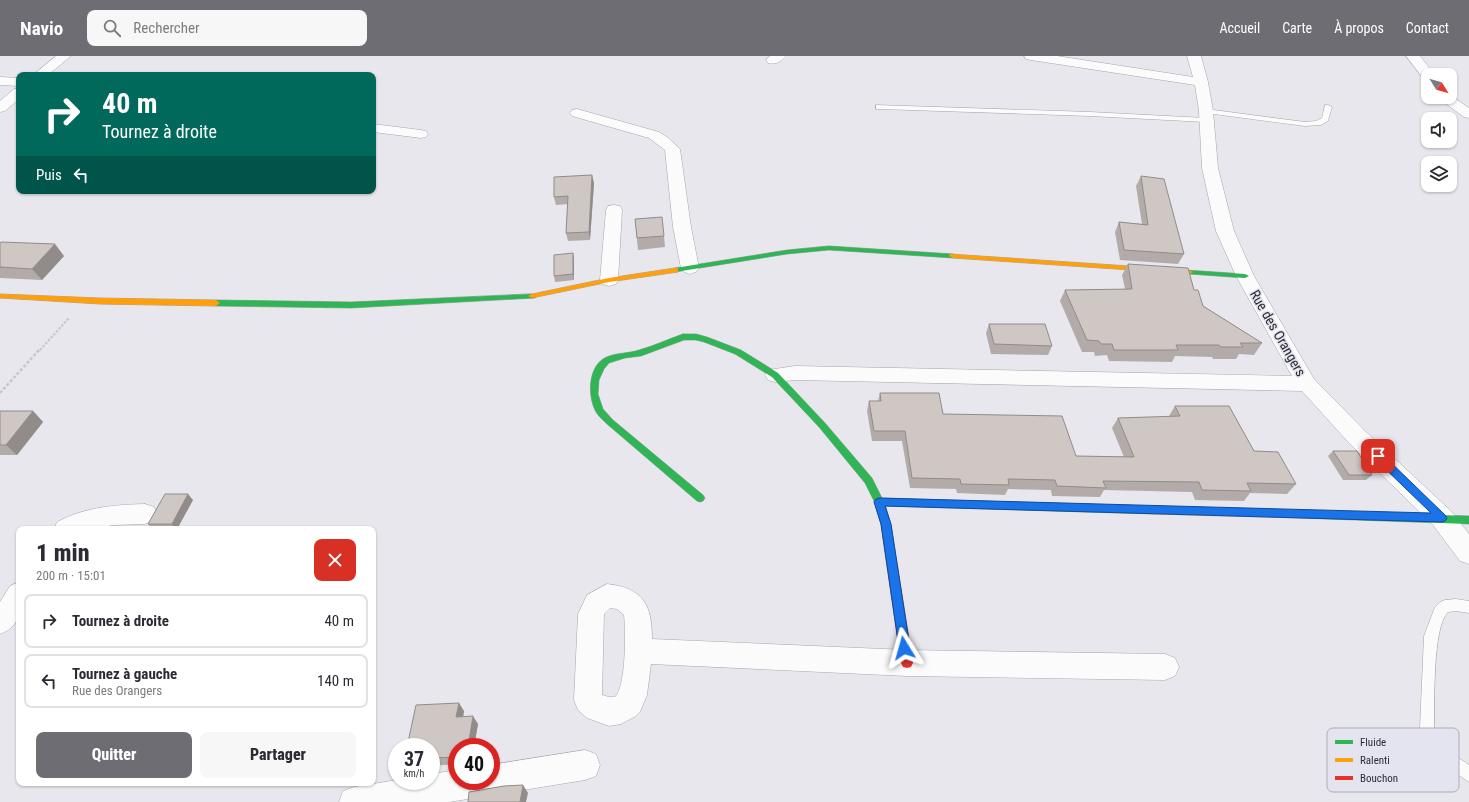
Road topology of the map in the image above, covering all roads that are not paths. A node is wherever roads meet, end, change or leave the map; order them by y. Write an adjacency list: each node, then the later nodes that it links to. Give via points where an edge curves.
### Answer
1 (64, 56): 6 (street)
2 (1031, 56): 9 (street)
3 (1194, 56): 9 (street, Rue des Orangers)
4 (1413, 56): 5 (street)
5 (1422, 68)
6 (44, 72)
7 (0, 82): 8 (street)
8 (16, 82)
9 (1201, 82): 17 (street, Rue des Orangers)
10 (16, 95): 14 (street)
11 (1454, 104): 16 (street)
12 (879, 107): 17 (lane)
13 (1328, 107): 17 (lane, via 1325,119 1318,123 1305,124)
14 (0, 108)
15 (577, 113): 21 (street, via 654,136 672,149)
16 (1469, 114)
17 (1206, 116): 22 (street, Rue des Orangers, via 1210,168 1224,224)
18 (376, 128): 19 (street)
19 (422, 134)
20 (614, 210): 23 (street)
21 (690, 268): 22 (street, via 786,252 829,248); 23 (street)
22 (1245, 276): 26 (street, Rue des Orangers)
23 (609, 280): 24 (street, via 542,295 515,298 351,305)
24 (0, 296)
25 (775, 375): 26 (street, via 803,373); 27 (street, via 738,352 696,337 683,337 638,354 614,357 600,368 595,380 594,394 599,410); 28 (street, via 869,481)
26 (1307, 384): 30 (street, Rue des Orangers, via 1357,437)
27 (700, 498)
28 (879, 502): 30 (street); 38 (street, via 886,524)
29 (145, 514): 32 (street, via 100,516)
30 (1442, 518): 31 (street); 33 (street, Rue des Orangers)
31 (1469, 520)
32 (71, 526)
33 (1469, 553)
34 (16, 600): 36 (street)
35 (1469, 607): 40 (lane, via 1445,606 1440,610 1431,636)
36 (0, 622)
37 (639, 651): 38 (street)
38 (907, 663): 39 (street)
39 (1165, 667)
40 (1427, 728)
41 (585, 765): 44 (street)
42 (1459, 767): 43 (lane)
43 (1469, 774)
44 (500, 779)
45 (448, 787): 46 (street)
46 (354, 802)

